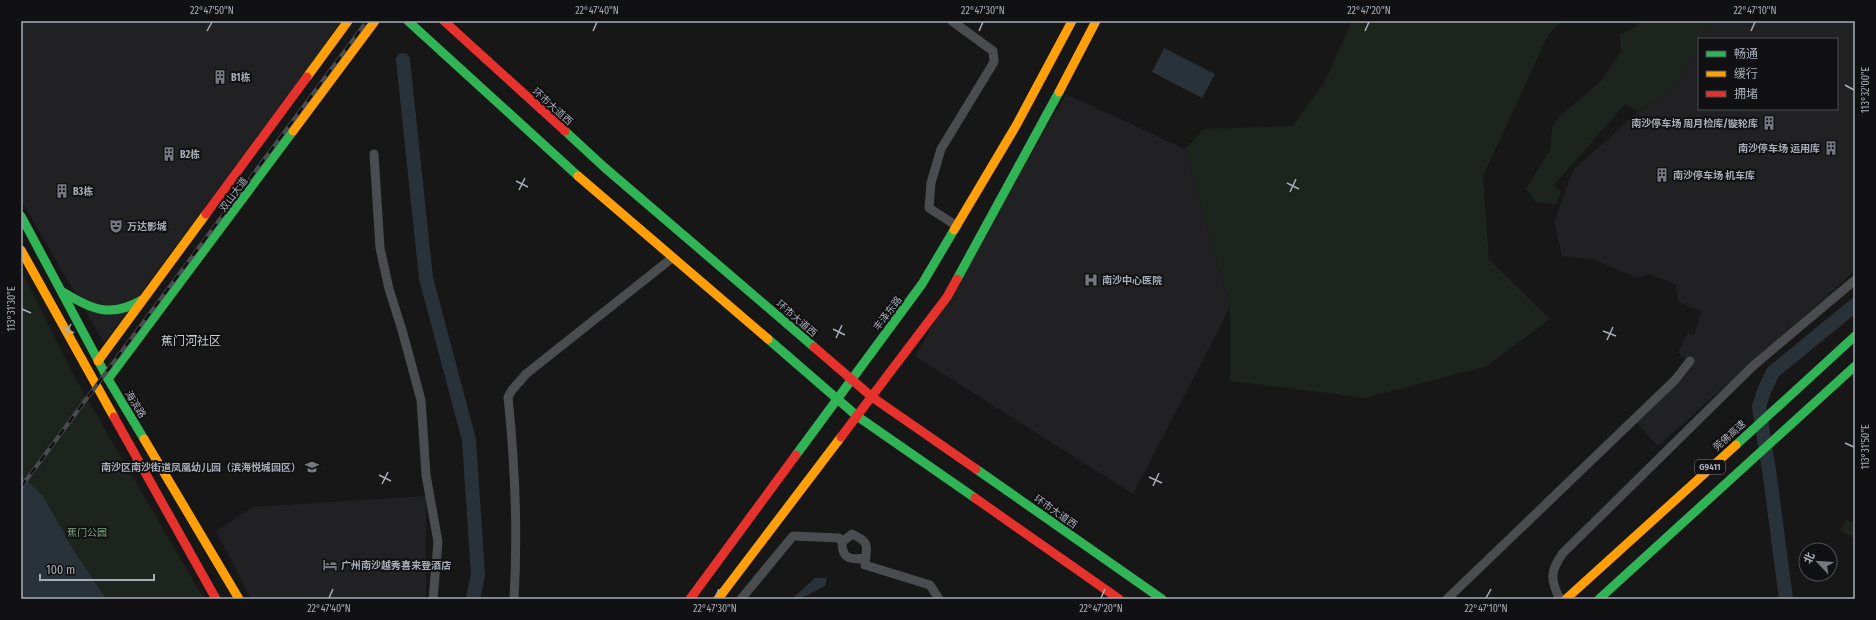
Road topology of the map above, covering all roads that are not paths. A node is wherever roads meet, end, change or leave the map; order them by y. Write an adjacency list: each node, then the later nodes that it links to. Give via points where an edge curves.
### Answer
1 (348, 21): 15 (main road, 双山大道)
2 (375, 21): 20 (main road, 双山大道)
3 (408, 21): 12 (main road)
4 (444, 21): 21 (main road, 环市大道西, via 604,167)
5 (952, 21): 10 (street, via 993,50 994,62 941,148 931,183 929,208)
6 (1072, 21): 10 (main road, 丰泽东路, via 1017,124)
7 (1096, 21): 22 (main road, via 947,297)
8 (374, 154): 29 (street, via 380,248 421,400 426,475 438,542)
9 (21, 216): 14 (main road, 海滨路)
10 (957, 226): 21 (main road, 丰泽东路, via 922,284)
11 (21, 250): 27 (main road)
12 (672, 258): 23 (main road); 30 (street, via 526,374 508,397 515,476 517,549)
13 (1855, 280): 38 (street, via 1753,366 1563,554 1554,566 1552,576)
14 (62, 291): 15 (main road, via 91,308 103,311 126,308); 17 (main road, 海滨路)
15 (146, 297): 17 (main road, 双山大道)
16 (1855, 336): 39 (main road, 莞佛高速 / G9411)
17 (98, 361): 20 (main road, 海滨路)
18 (1690, 361): 37 (street, via 1674,380)
19 (1855, 366): 40 (main road, G9411)
20 (108, 379): 28 (main road, 海滨路)
21 (852, 380): 22 (main road, 环市大道西); 23 (main road, 丰泽东路)
22 (872, 397): 24 (main road); 36 (main road, 环市大道西)
23 (838, 400): 24 (main road); 31 (main road, 丰泽东路)
24 (857, 416): 32 (main road); 35 (main road)
25 (842, 542): 26 (street, via 842,552 846,556); 26 (street, via 852,534 858,536 868,549); 33 (street, via 839,538 793,536)
26 (865, 558): 34 (street, via 865,565 930,585)
27 (216, 599)
28 (239, 599)
29 (433, 599)
30 (514, 599)
31 (690, 599)
32 (718, 599)
33 (741, 599)
34 (939, 599)
35 (1119, 599)
36 (1162, 599)
37 (1447, 599)
38 (1560, 599)
39 (1566, 599)
40 (1599, 599)

